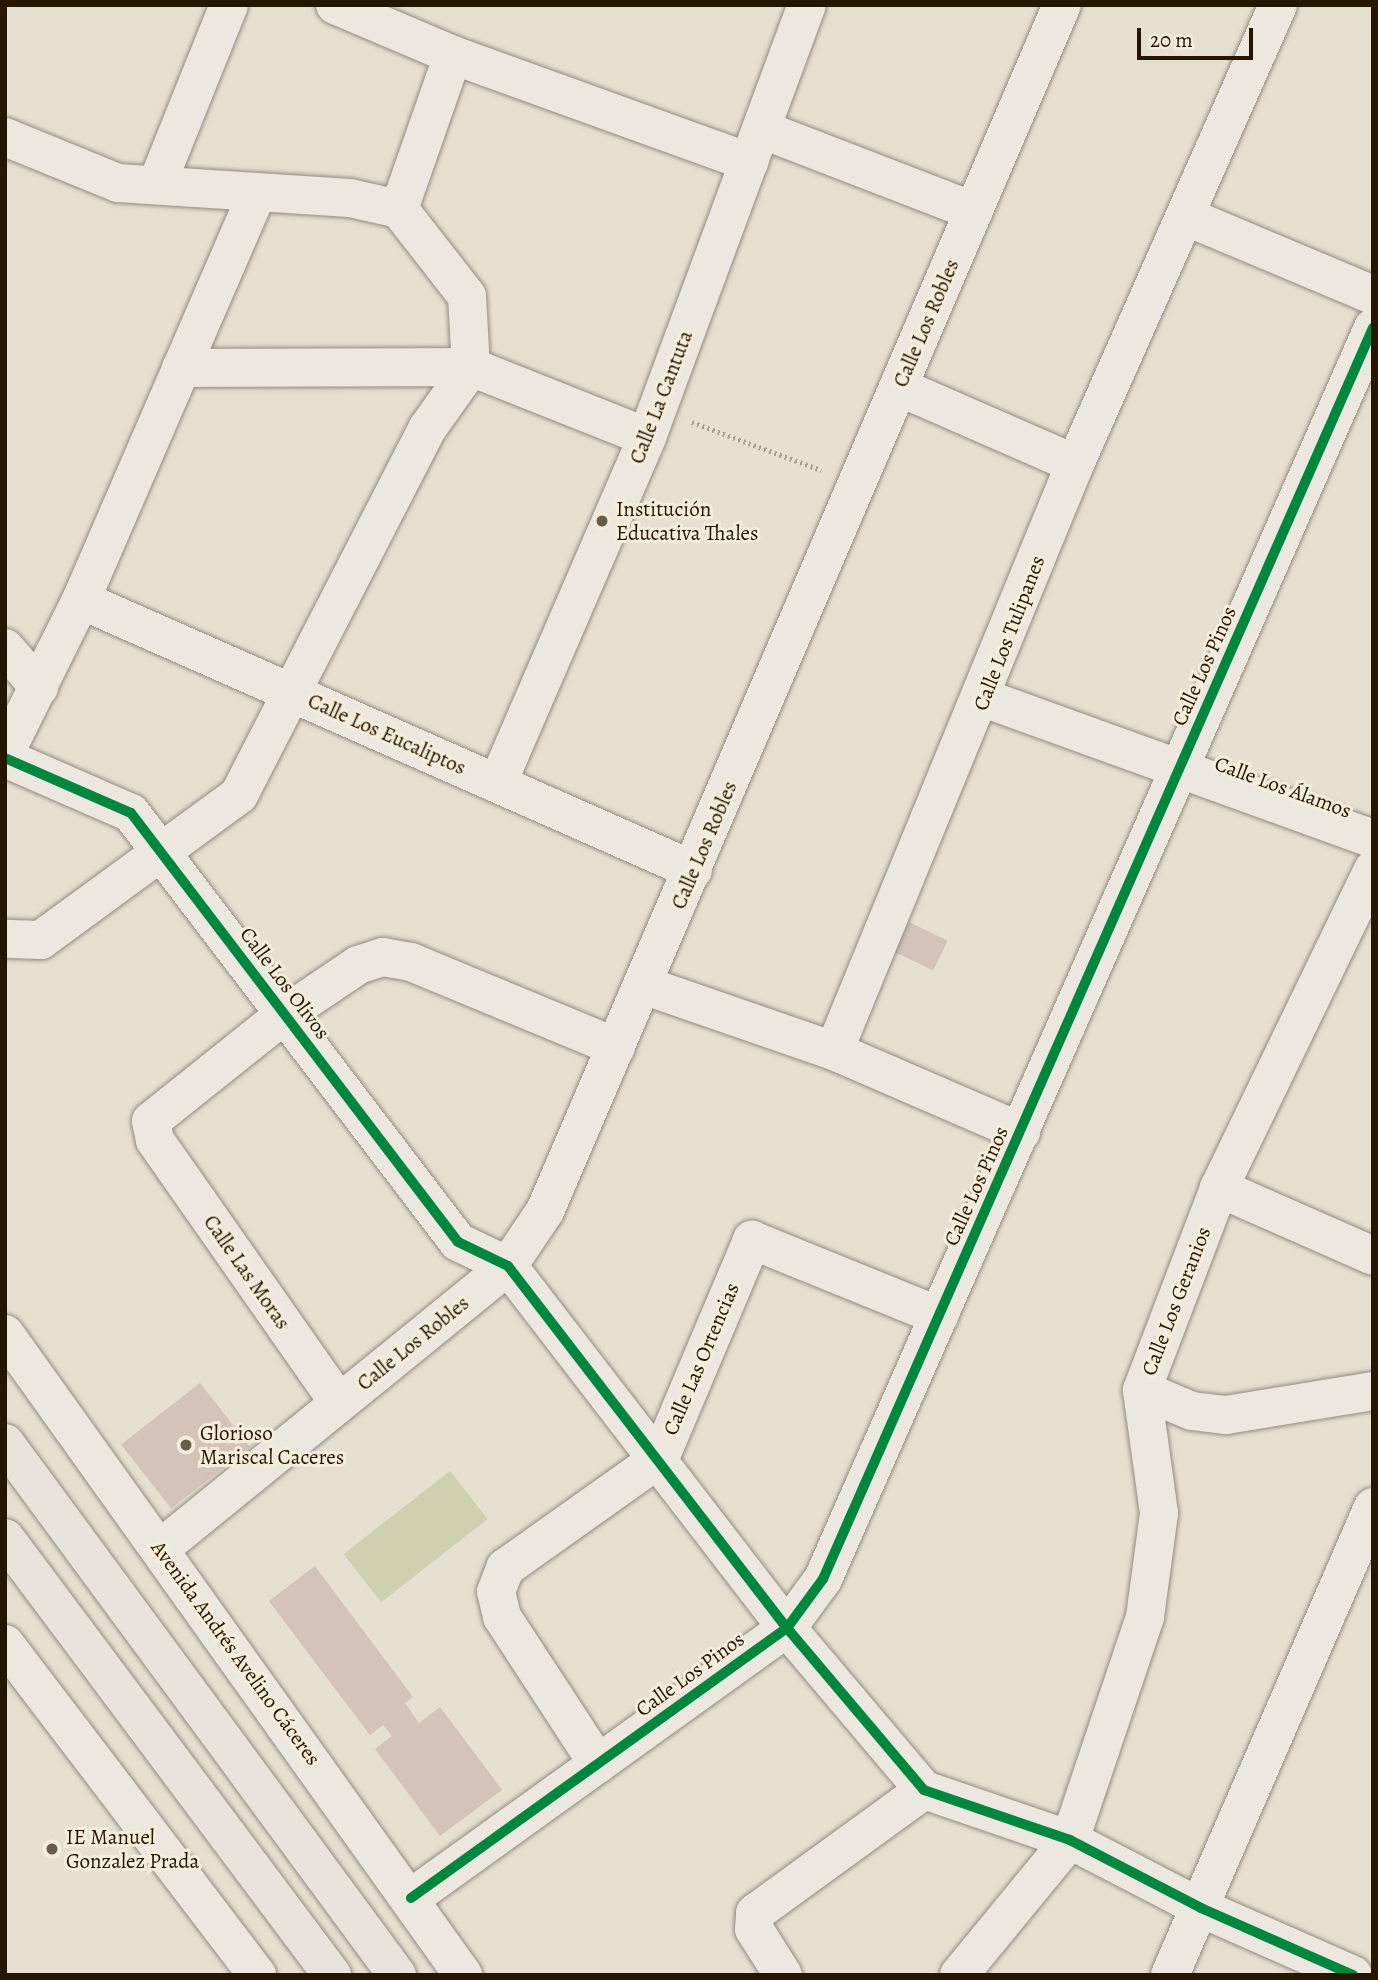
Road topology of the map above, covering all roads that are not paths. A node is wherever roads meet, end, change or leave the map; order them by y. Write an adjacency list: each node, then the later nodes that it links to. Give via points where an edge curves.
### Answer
1 (229, 5): 9 (street)
2 (335, 5): 6 (street)
3 (807, 5): 8 (street, Calle La Cantuta)
4 (1062, 5): 12 (street, Calle Los Robles)
5 (1278, 5): 13 (street, Calle Los Tulipanes)
6 (453, 55): 8 (street); 11 (street)
7 (5, 137): 9 (street, via 118,183)
8 (755, 145): 12 (street); 19 (street, Calle La Cantuta)
9 (157, 184): 10 (street)
10 (257, 193): 11 (street, via 351,198); 17 (street)
11 (399, 209): 16 (street, via 467,296)
12 (974, 211): 18 (street, Calle Los Robles)
13 (1185, 216): 14 (street); 20 (street, Calle Los Tulipanes)
14 (1373, 295)
15 (1373, 328): 27 (street, Calle Los Pinos)
16 (471, 367): 17 (street); 19 (street); 24 (street, via 426,429)
17 (181, 368): 21 (street)
18 (899, 387): 20 (street); 32 (street, Calle Los Robles)
19 (652, 423): 28 (street, Calle La Cantuta)
20 (1075, 464): 25 (street, Calle Los Tulipanes)
21 (81, 600): 23 (street); 24 (street, Calle Los Eucaliptos)
22 (5, 648): 23 (street)
23 (39, 687): 26 (street)
24 (291, 692): 28 (street, Calle Los Eucaliptos); 30 (street, via 239,795)
25 (984, 698): 27 (street, Calle Los Álamos); 37 (street, Calle Los Tulipanes)
26 (5, 756): 30 (street, Calle Los Olivos, via 131,813)
27 (1180, 770): 29 (street, Calle Los Álamos); 38 (street, Calle Los Pinos)
28 (498, 782): 32 (street, Calle Los Eucaliptos)
29 (1373, 839)
30 (160, 847): 33 (street, via 41,940); 35 (street, Calle Los Olivos)
31 (1373, 869): 39 (street, Calle Los Geranios)
32 (693, 870): 34 (street, Calle Los Robles)
33 (5, 939)
34 (643, 985): 36 (street, Calle Los Robles); 37 (street)
35 (284, 1015): 36 (street, via 358,965 383,957 411,962); 41 (street, Calle Los Olivos, via 458,1242); 46 (street, Calle Las Moras, via 151,1121 155,1140)
36 (616, 1047): 41 (street, Calle Los Robles, via 545,1211)
37 (834, 1051): 38 (street)
38 (1021, 1132): 42 (street, Calle Los Pinos)
39 (1219, 1188): 40 (street); 44 (street, Calle Los Geranios)
40 (1373, 1256)
41 (508, 1266): 46 (street, Calle Los Robles); 48 (street)
42 (939, 1316): 48 (street, Calle Las Ortencias, via 752,1240); 52 (street, Calle Los Pinos, via 823,1579)
43 (5, 1334): 51 (street, Avenida Andrés Avelino Cáceres)
44 (1142, 1390): 45 (street, via 1192,1411 1226,1415); 56 (street, Calle Los Geranios, via 1158,1513 1145,1617)
45 (1373, 1391)
46 (338, 1404): 51 (street, Calle Los Robles)
47 (5, 1443): 61 (main road)
48 (660, 1458): 52 (street); 54 (street, Calle Las Ortencias, via 505,1568 496,1592 502,1617)
49 (1373, 1507): 58 (street)
50 (5, 1538): 60 (main road)
51 (161, 1548): 57 (street, Avenida Andrés Avelino Cáceres)
52 (788, 1628): 54 (street, Calle Los Pinos); 55 (street)
53 (5, 1644): 59 (street)
54 (598, 1764): 57 (street, Calle Los Pinos)
55 (924, 1790): 56 (street); 63 (street, via 755,1913 754,1929)
56 (1070, 1840): 58 (street); 64 (street)
57 (411, 1898): 62 (street, Avenida Andrés Avelino Cáceres)
58 (1201, 1908): 65 (street); 66 (street)
59 (257, 1975)
60 (332, 1975)
61 (397, 1975)
62 (463, 1975)
63 (783, 1975)
64 (959, 1975)
65 (1170, 1975)
66 (1353, 1975)

